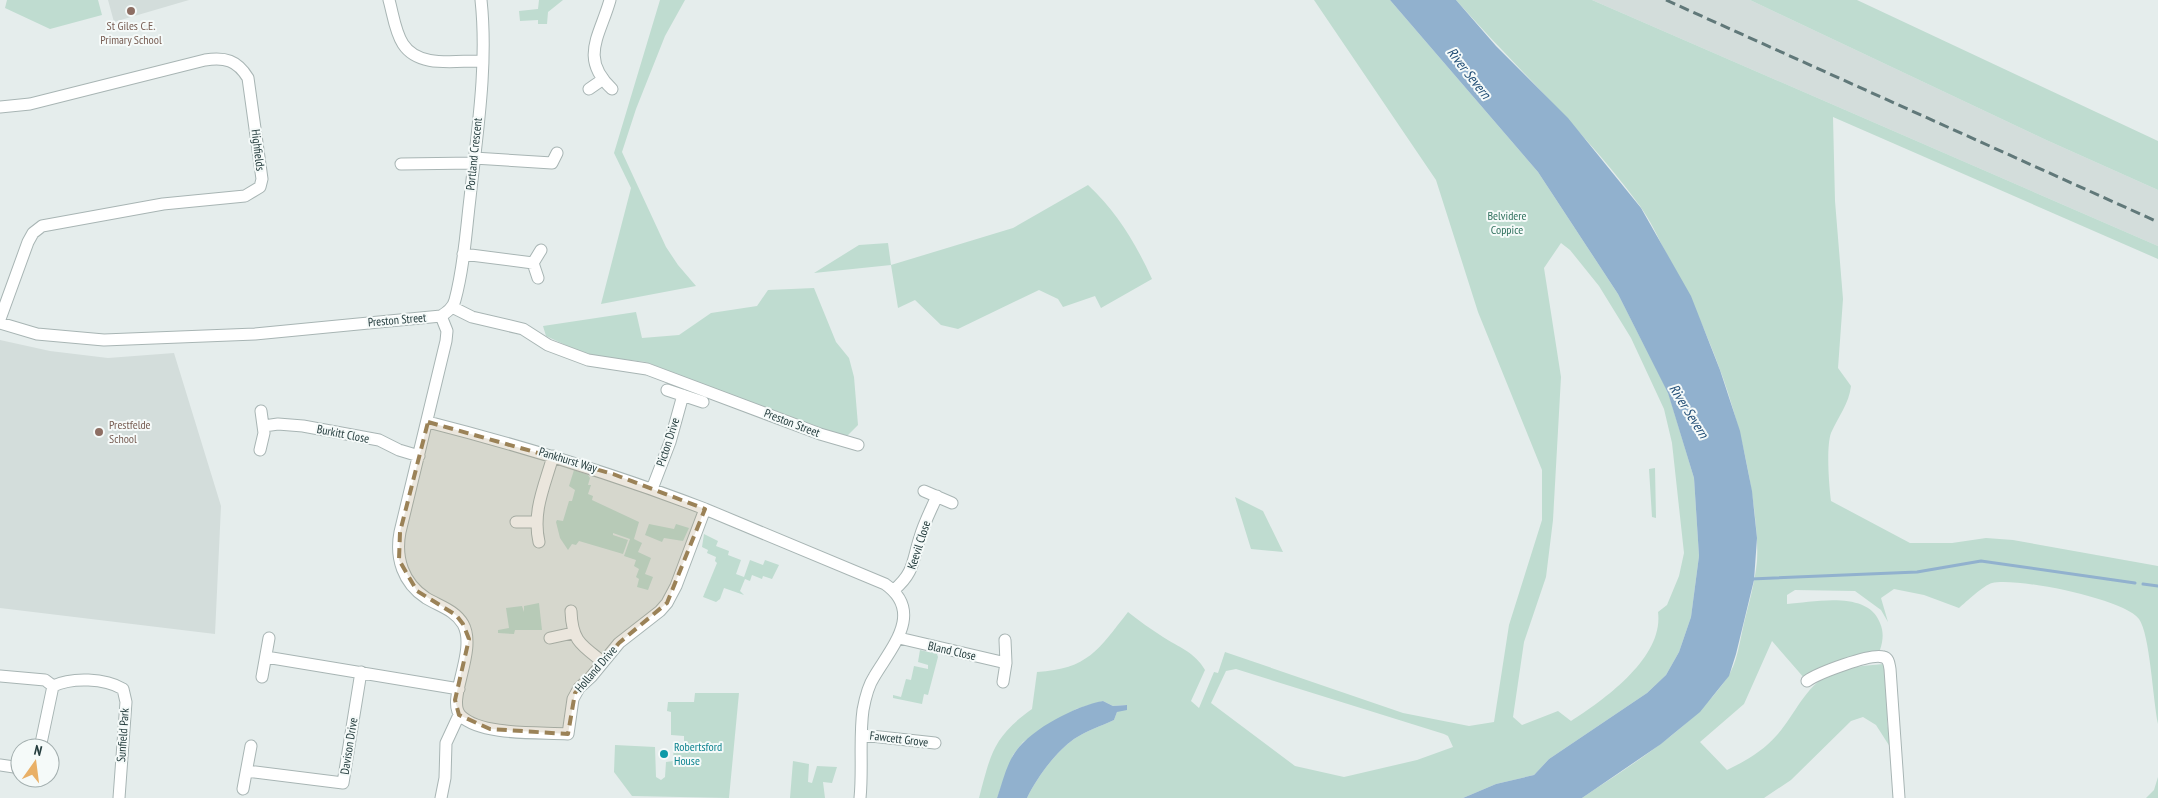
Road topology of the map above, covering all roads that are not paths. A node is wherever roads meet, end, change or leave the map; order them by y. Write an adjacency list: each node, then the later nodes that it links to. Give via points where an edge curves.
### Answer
1 (481, 0): 5 (street, Portland Crescent)
2 (610, 0): 6 (street, via 593,52)
3 (390, 3): 4 (street); 5 (street, via 402,43 418,58)
4 (402, 3)
5 (482, 61): 10 (street, Portland Crescent)
6 (602, 80): 7 (street); 8 (street)
7 (589, 89)
8 (612, 90)
9 (0, 107): 21 (street, Highfields, via 30,104 221,57 233,61 248,78 262,179 260,187 245,196 163,204 42,226 28,242)
10 (474, 160): 11 (street); 13 (street); 16 (street, Portland Crescent)
11 (555, 163)
12 (401, 164): 13 (street)
13 (415, 164): 14 (street)
14 (415, 176)
15 (541, 250): 17 (street)
16 (463, 254): 17 (street); 19 (street, Portland Crescent)
17 (533, 263): 18 (street)
18 (538, 278)
19 (452, 307): 20 (street, Preston Street); 29 (street, Preston Street, via 472,318 523,329 548,345 588,360 647,369 820,434)
20 (441, 316): 22 (street, Preston Street, via 255,334 104,340 38,334); 27 (street, via 447,331 446,341)
21 (0, 319)
22 (0, 324)
23 (667, 390): 24 (street)
24 (683, 395): 25 (street); 33 (street, Picton Drive)
25 (703, 402)
26 (261, 411): 28 (street)
27 (428, 422): 31 (street); 32 (street, Pankhurst Way)
28 (264, 426): 30 (street); 31 (street, Burkitt Close, via 303,426 379,440)
29 (858, 445)
30 (260, 450)
31 (419, 456): 57 (street, via 399,537 399,560 410,584 417,591 456,614 463,624 469,639)
32 (554, 456): 33 (street, Pankhurst Way); 39 (street, via 536,508)
33 (652, 489): 37 (street, Pankhurst Way)
34 (924, 491): 35 (street)
35 (937, 496): 36 (street); 41 (street, Keevil Close, via 919,539 913,567 904,582)
36 (952, 503)
37 (705, 509): 41 (street); 49 (street, Holland Drive, via 667,603 630,632)
38 (516, 522): 39 (street)
39 (536, 522): 40 (street)
40 (539, 542)
41 (894, 590): 46 (street, via 904,609)
42 (571, 611): 43 (street)
43 (573, 633): 45 (street); 49 (street, via 576,640)
44 (269, 638): 48 (street)
45 (550, 638)
46 (899, 638): 50 (street, Bland Close); 59 (street, via 873,678 863,710)
47 (1004, 640): 50 (street)
48 (266, 657): 51 (street); 53 (street)
49 (603, 662): 58 (street, Holland Drive, via 575,693 568,734 490,729)
50 (1006, 663): 55 (street)
51 (361, 672): 57 (street); 63 (street, Davison Drive, via 343,783)
52 (0, 676): 56 (street, via 45,680)
53 (262, 677)
54 (1807, 681): 68 (street, via 1821,672 1867,659 1880,656 1887,659)
55 (1004, 682)
56 (53, 686): 60 (street); 65 (street, Sunfield Park, via 79,680 113,683 123,689 126,702)
57 (459, 689): 58 (street, via 455,700)
58 (459, 715): 66 (street, via 446,742)
59 (862, 735): 61 (street, Fawcett Grove); 67 (street)
60 (42, 738)
61 (936, 743)
62 (251, 746): 63 (street)
63 (246, 771): 64 (street)
64 (243, 789)
65 (119, 798)
66 (441, 798)
67 (860, 798)
68 (1899, 798)

